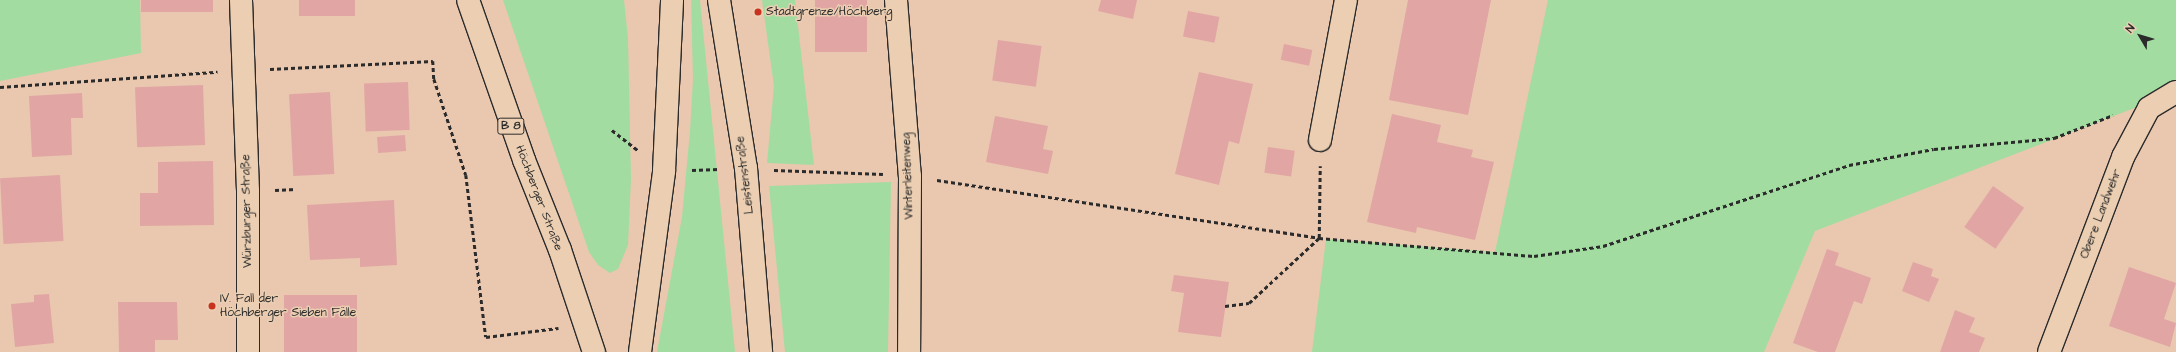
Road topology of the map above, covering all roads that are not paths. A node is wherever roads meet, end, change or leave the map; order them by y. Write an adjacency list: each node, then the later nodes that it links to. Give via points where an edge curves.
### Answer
1 (241, 0): 9 (street, Würzburger Straße, via 248,191)
2 (468, 0): 10 (street, Höchberger Straße / B 8, via 524,160 560,250)
3 (672, 0): 11 (street, via 664,178)
4 (719, 0): 12 (street, Leistenstraße, via 746,168)
5 (896, 0): 13 (street, Winterleitenweg, via 910,176)
6 (1346, 0): 8 (street)
7 (2176, 92): 14 (street, Obere Landwehr, via 2149,108 2123,157)
8 (1320, 140)
9 (248, 352)
10 (594, 352)
11 (640, 352)
12 (761, 352)
13 (909, 352)
14 (2049, 352)

